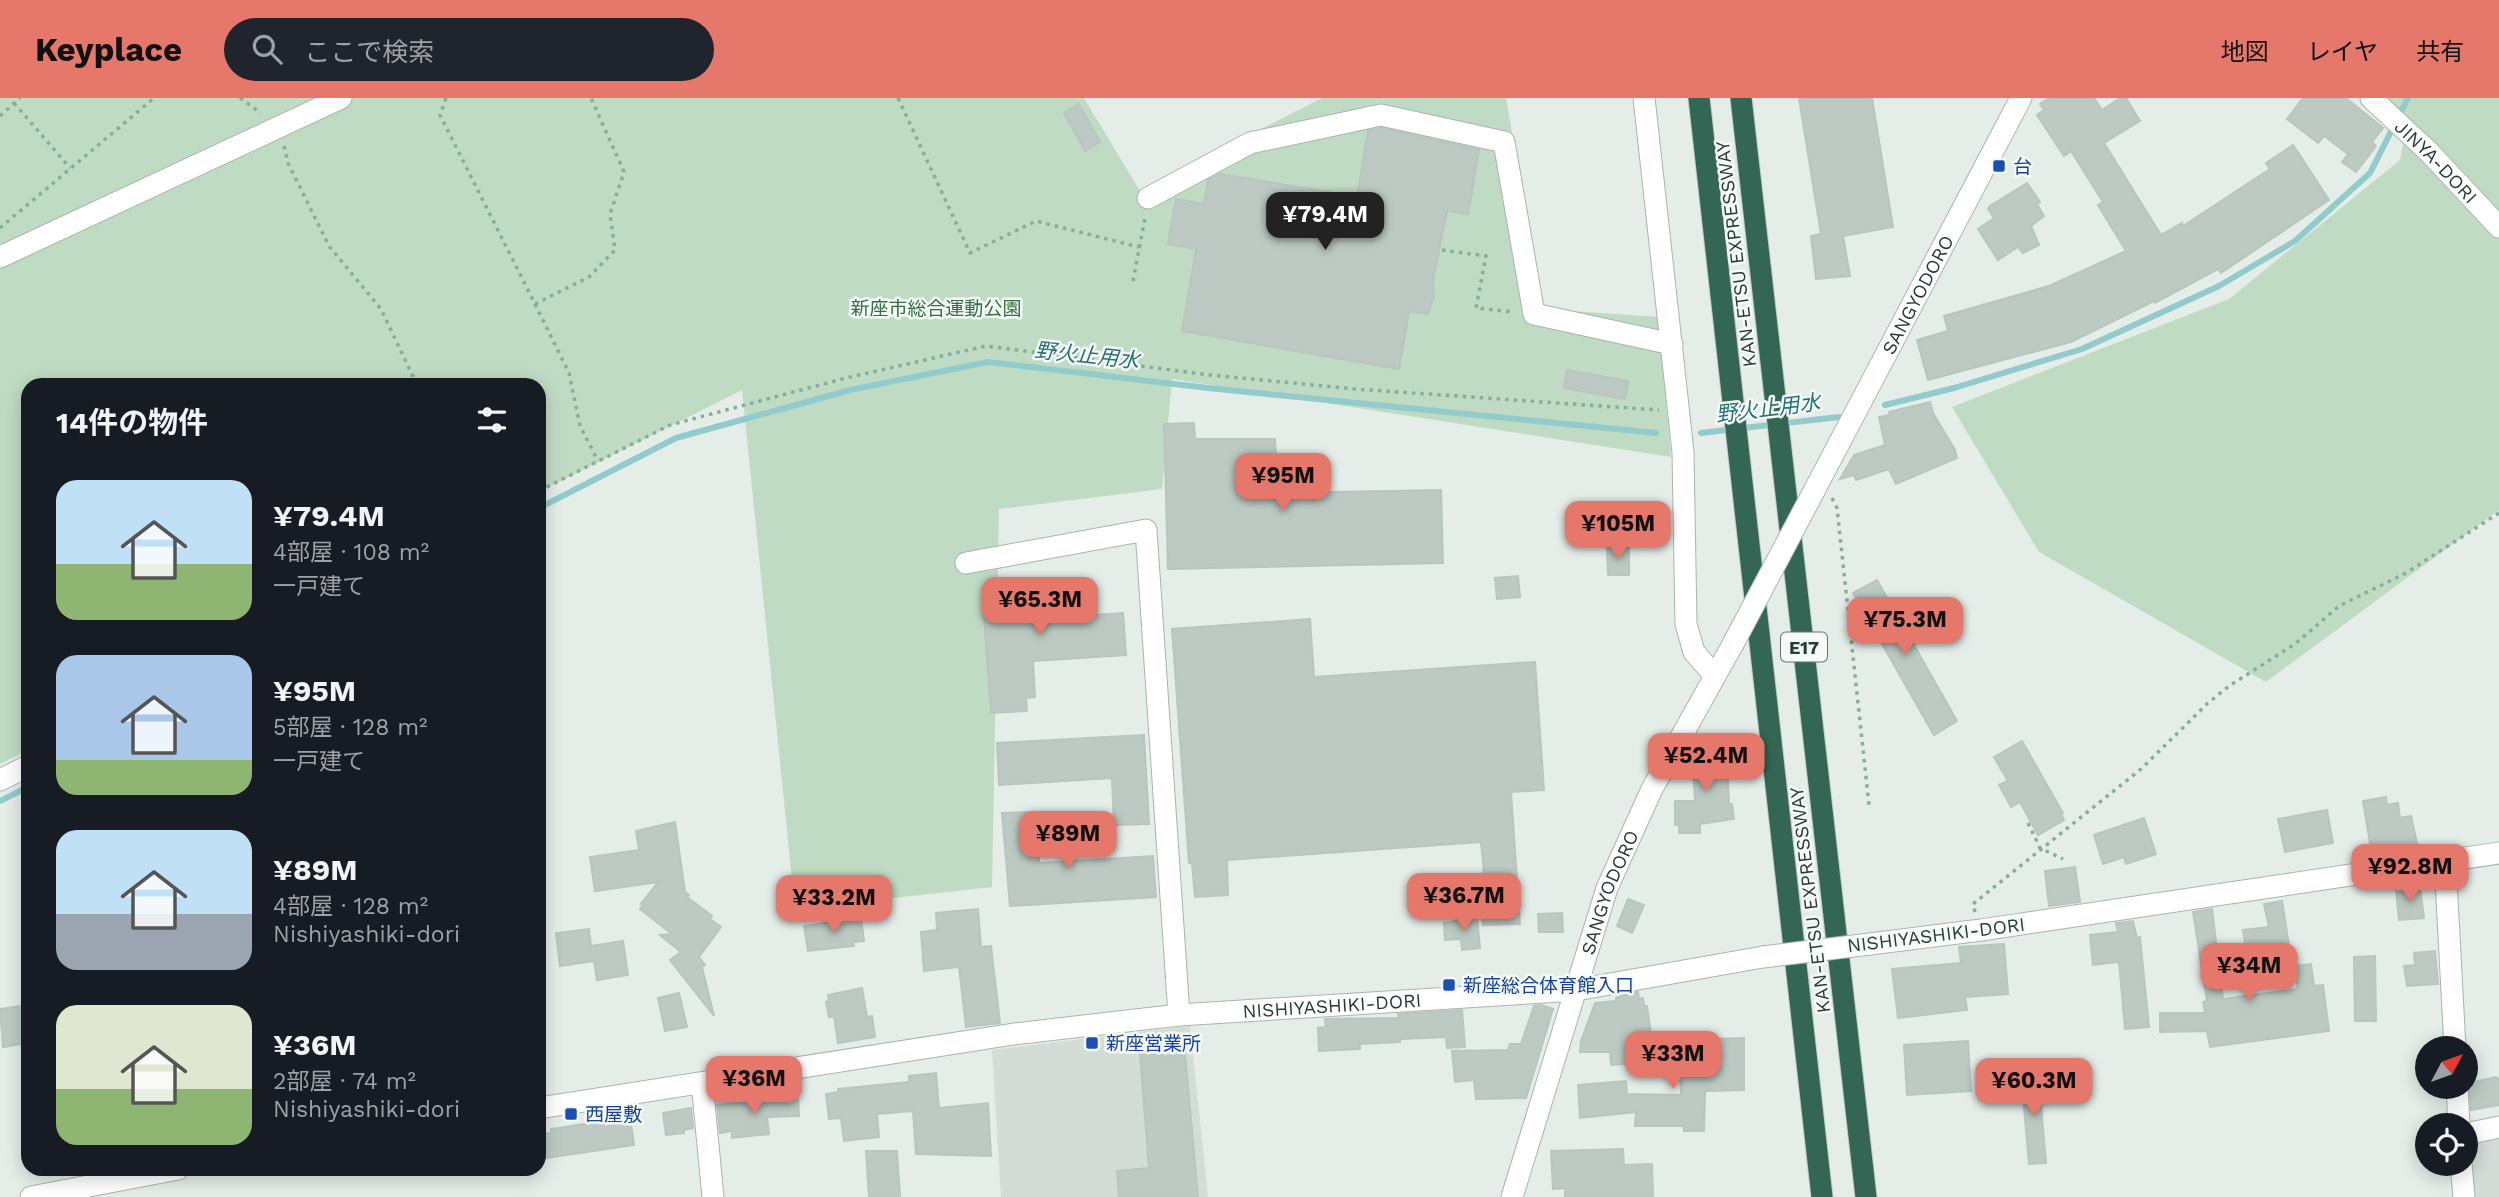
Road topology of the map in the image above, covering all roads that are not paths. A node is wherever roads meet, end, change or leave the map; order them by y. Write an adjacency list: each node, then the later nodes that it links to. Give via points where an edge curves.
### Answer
1 (341, 98): 9 (street)
2 (1644, 98): 10 (street)
3 (1699, 98): 30 (highway, KAN-ETSU EXPRESSWAY / E17)
4 (1741, 98): 31 (highway, KAN-ETSU EXPRESSWAY / E17)
5 (2021, 98): 12 (street, SANGYODORO, bridge)
6 (2374, 99): 8 (street, JINYA-DORI)
7 (1148, 198): 10 (street, via 1250,143 1381,116 1504,142 1534,314)
8 (2499, 227)
9 (0, 257)
10 (1672, 344): 12 (street, via 1683,452 1686,624 1694,652)
11 (966, 563): 18 (street, via 1146,530)
12 (1714, 676): 17 (street, SANGYODORO, via 1606,888)
13 (21, 770): 14 (street)
14 (0, 780)
15 (2499, 853): 16 (street, NISHIYASHIKI-DORI)
16 (2445, 861): 17 (street, NISHIYASHIKI-DORI, bridge, via 1763,957); 19 (street)
17 (1576, 990): 18 (street, NISHIYASHIKI-DORI); 29 (street, SANGYODORO)
18 (1178, 1015): 20 (street, NISHIYASHIKI-DORI, via 1000,1036)
19 (2454, 1036)
20 (702, 1083): 21 (street, NISHIYASHIKI-DORI); 28 (street)
21 (546, 1107)
22 (2499, 1128): 23 (street)
23 (2478, 1132)
24 (157, 1176): 26 (street)
25 (2462, 1176): 32 (street)
26 (122, 1188): 27 (street)
27 (31, 1197)
28 (713, 1197)
29 (1512, 1197)
30 (1822, 1197)
31 (1866, 1197)
32 (2464, 1197)

